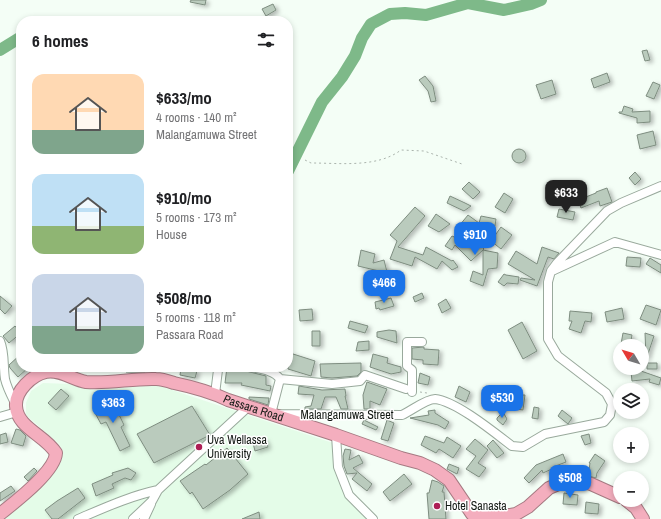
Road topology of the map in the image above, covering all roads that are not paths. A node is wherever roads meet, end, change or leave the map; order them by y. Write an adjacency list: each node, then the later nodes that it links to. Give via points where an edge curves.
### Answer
1 (661, 186): 3 (street, via 607,211)
2 (661, 255): 3 (street, via 615,242)
3 (551, 271): 12 (street, Malangamuwa Street, via 548,282 548,339 558,356 606,393 612,404 610,414 604,422 545,434 523,447 512,446 453,405 435,399 422,403 402,415)
4 (0, 341): 11 (street, via 3,347 5,379)
5 (422, 342): 8 (street, via 408,342 407,366 412,370 409,391 365,375 360,381 332,384)
6 (218, 372): 9 (street)
7 (269, 372): 8 (street, via 277,374)
8 (280, 379): 12 (street)
9 (215, 394): 10 (highway, Passara Road); 11 (highway, Passara Road, via 157,379 85,382 64,374 48,372 38,374 28,383 17,397)
10 (248, 406): 12 (highway, Passara Road); 15 (street)
11 (16, 409): 13 (street); 19 (highway, via 17,417 22,423 53,449 56,457 42,477)
12 (271, 414): 14 (highway, Passara Road)
13 (0, 417)
14 (336, 435): 20 (highway, Passara Road, via 435,470 448,480); 24 (street, via 338,467 349,495)
15 (158, 490): 17 (street); 21 (street, via 125,499)
16 (613, 494): 20 (highway, Passara Road, via 591,484 563,482 549,488 516,514)
17 (152, 501): 22 (street); 23 (street)
18 (635, 507): 25 (highway)
19 (0, 514)
20 (472, 517)
21 (78, 519)
22 (133, 519)
23 (144, 519)
24 (373, 519)
25 (643, 519)

